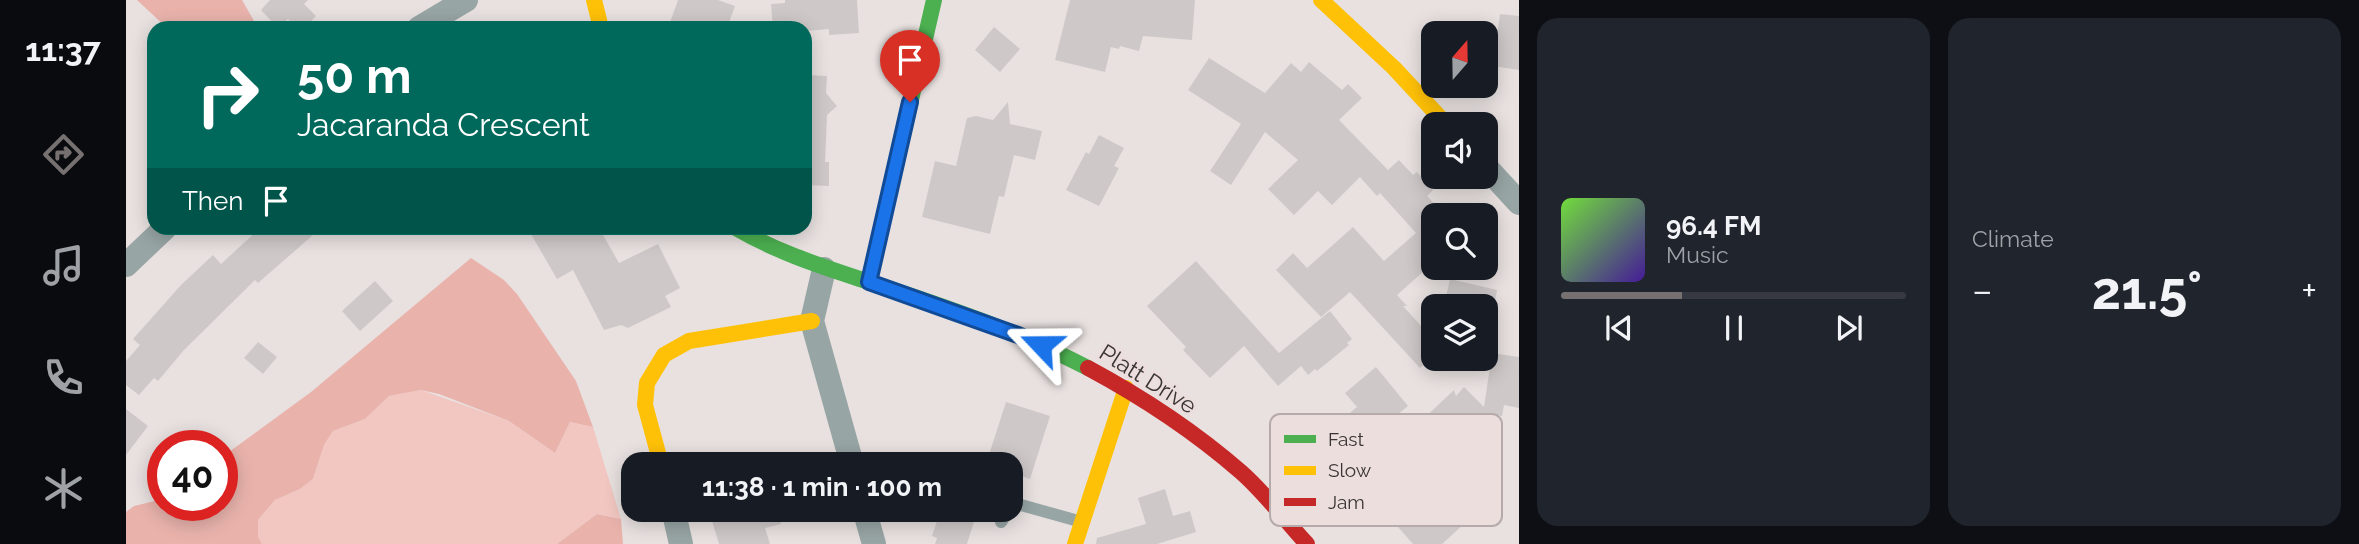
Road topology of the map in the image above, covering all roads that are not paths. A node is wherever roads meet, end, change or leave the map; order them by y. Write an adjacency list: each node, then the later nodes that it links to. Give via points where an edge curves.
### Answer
1 (466, 0): 5 (street)
2 (594, 0): 6 (street)
3 (934, 0): 14 (street)
4 (1321, 0): 7 (street)
5 (431, 21)
6 (599, 21)
7 (1435, 112)
8 (1498, 180): 9 (street)
9 (1519, 203)
10 (158, 235): 12 (street)
11 (748, 235): 13 (street, Platt Drive)
12 (126, 265)
13 (824, 269): 14 (street, Platt Drive); 15 (street)
14 (869, 282): 16 (street, Platt Drive, via 1018,335)
15 (812, 321): 17 (street, via 689,341 664,355 648,383 645,405); 18 (street)
16 (1126, 388): 19 (street, Platt Drive, via 1242,473); 23 (street)
17 (658, 452)
18 (849, 452)
19 (1270, 504)
20 (1023, 506): 23 (lane)
21 (676, 522): 25 (street)
22 (868, 522): 26 (street)
23 (1082, 522): 27 (street)
24 (1291, 526): 28 (street, Platt Drive)
25 (681, 544)
26 (874, 544)
27 (1075, 544)
28 (1307, 544)

